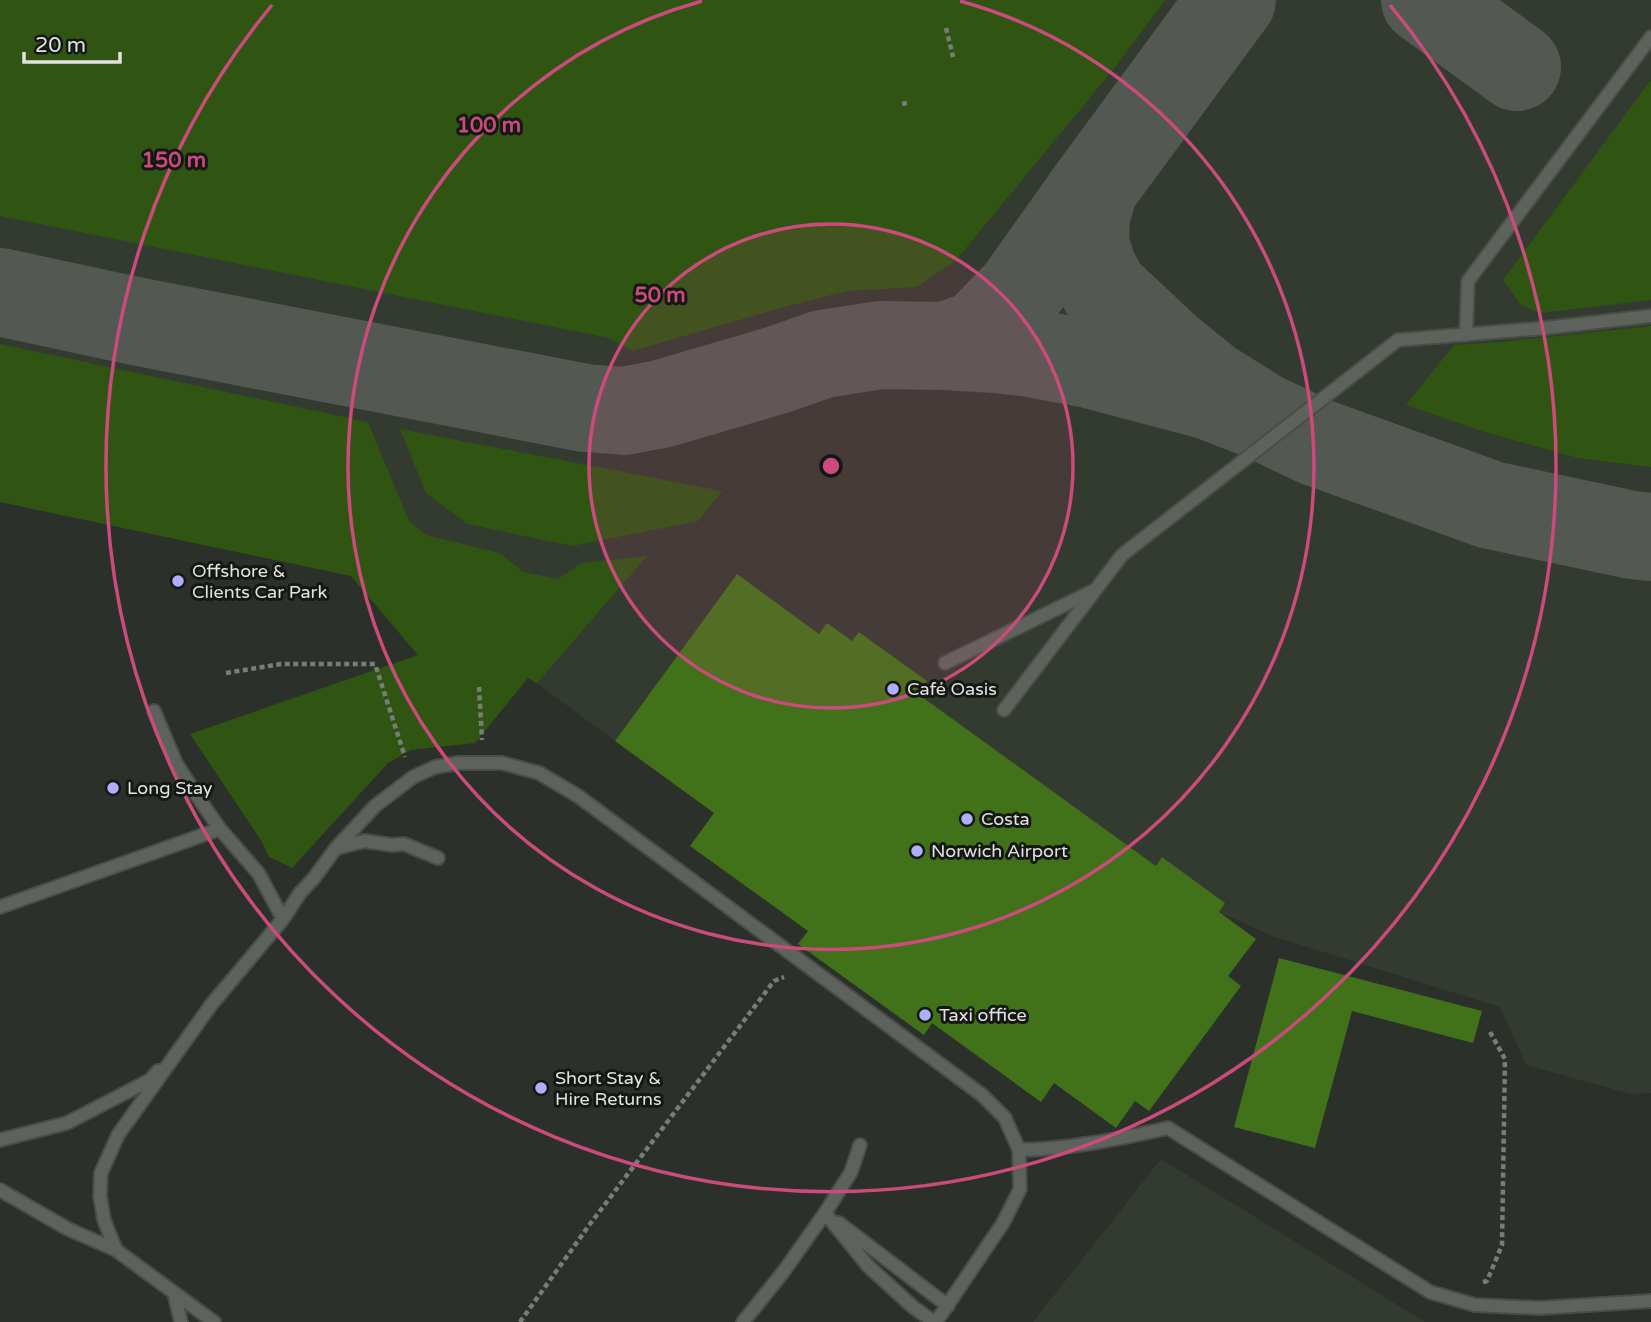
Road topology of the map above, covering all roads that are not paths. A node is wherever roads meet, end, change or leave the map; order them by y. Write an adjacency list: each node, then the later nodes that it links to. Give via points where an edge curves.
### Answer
1 (1651, 37): 3 (lane, via 1468,281)
2 (1651, 316): 3 (lane)
3 (1465, 335): 4 (lane, via 1398,340 1122,555)
4 (1096, 589): 5 (lane); 6 (lane)
5 (945, 663)
6 (1004, 710)
7 (154, 711): 8 (lane, via 176,763)
8 (220, 828): 11 (lane); 12 (lane, via 259,874)
9 (336, 848): 10 (lane, via 365,841 404,844); 12 (lane); 16 (lane, via 375,806 413,777 435,767 502,763 539,773 578,796 982,1095 1005,1118)
10 (438, 858)
11 (0, 907)
12 (283, 919): 13 (lane)
13 (211, 1005): 14 (lane, via 150,1080 67,1123); 19 (lane, via 118,1135 101,1173 104,1220)
14 (0, 1140)
15 (860, 1145): 18 (lane, via 851,1172)
16 (1019, 1150): 21 (lane, via 1052,1149 1168,1128 1430,1292 1475,1305 1539,1308); 22 (lane, via 1020,1189)
17 (0, 1190): 19 (lane)
18 (825, 1213): 22 (lane); 25 (lane); 26 (lane, via 868,1266)
19 (116, 1250): 20 (lane)
20 (174, 1293): 23 (lane); 24 (lane)
21 (1651, 1301)
22 (948, 1306): 26 (lane)
23 (181, 1322)
24 (214, 1322)
25 (743, 1322)
26 (935, 1322)

